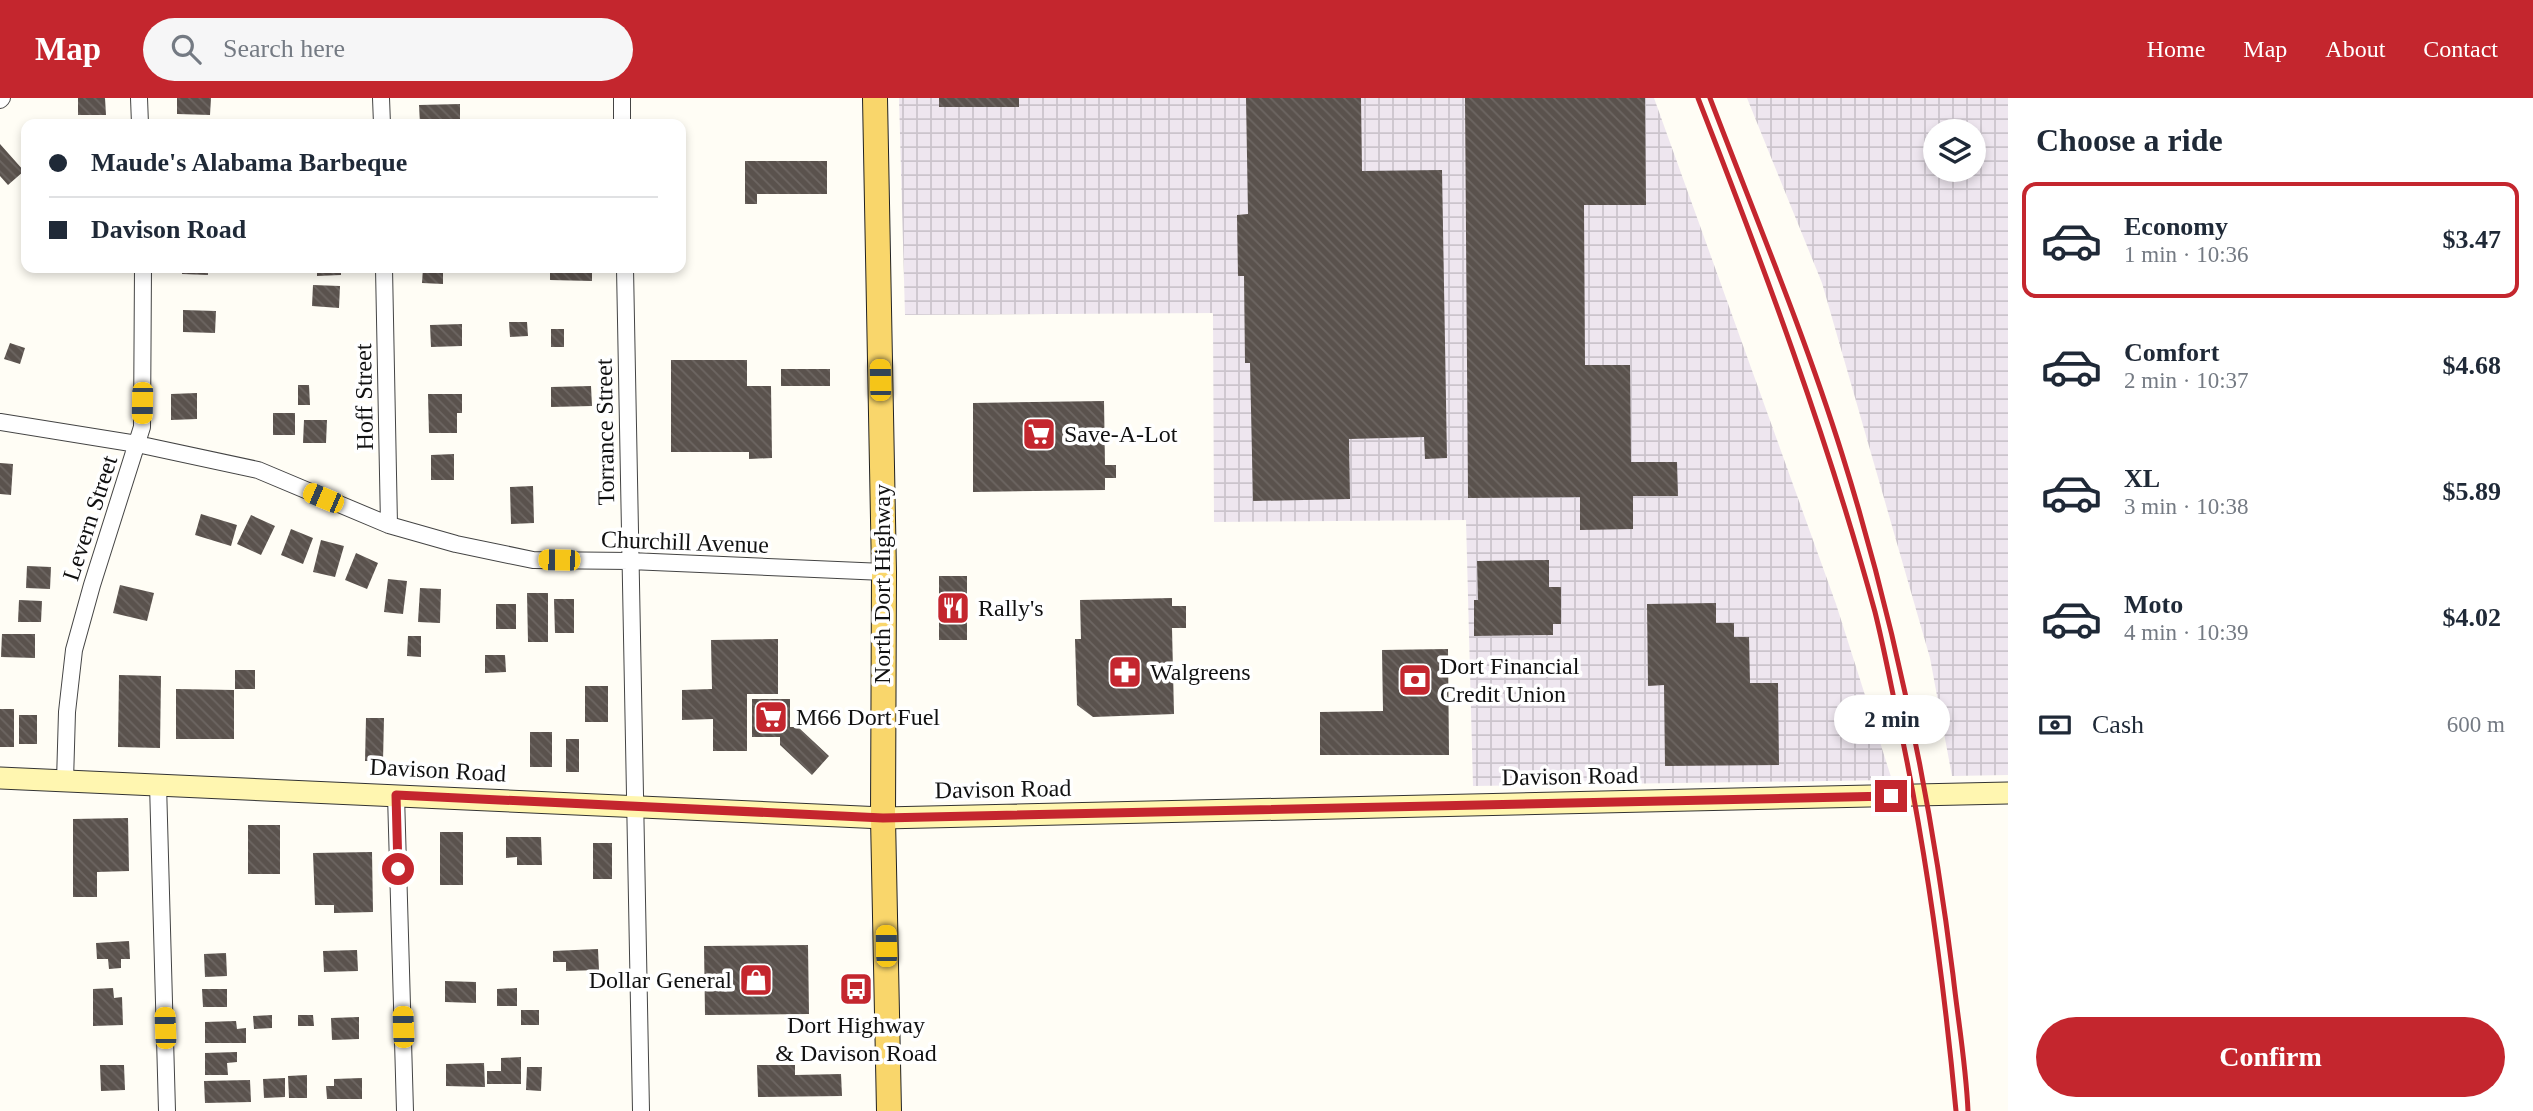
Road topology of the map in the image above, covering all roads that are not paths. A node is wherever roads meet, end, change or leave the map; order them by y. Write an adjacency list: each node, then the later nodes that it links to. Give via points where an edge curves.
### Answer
1 (139, 98): 5 (street)
2 (382, 98): 6 (street)
3 (622, 98): 7 (street)
4 (875, 98): 15 (main road, North Dort Highway)
5 (139, 119)
6 (382, 119)
7 (622, 119)
8 (143, 273): 12 (street, Levern Street, via 142,427)
9 (384, 273): 13 (street, Hoff Street)
10 (625, 273): 14 (street, Torrance Street)
11 (0, 422): 12 (street, Churchill Avenue)
12 (137, 444): 13 (street, Churchill Avenue, via 258,470); 17 (street, Levern Street, via 74,650)
13 (389, 525): 14 (street, Churchill Avenue, via 533,560)
14 (630, 561): 15 (street, Churchill Avenue); 21 (street, Torrance Street)
15 (884, 572): 22 (main road, North Dort Highway)
16 (0, 778): 17 (main road, Davison Road)
17 (65, 781): 18 (main road, Davison Road)
18 (158, 784): 20 (main road, Davison Road); 23 (street)
19 (2008, 793): 22 (main road, Davison Road)
20 (396, 795): 21 (main road, Davison Road); 24 (street)
21 (634, 806): 22 (main road, Davison Road); 25 (street, Torrance Street)
22 (883, 818): 26 (main road, North Dort Highway)
23 (167, 1111)
24 (405, 1111)
25 (641, 1111)
26 (889, 1111)

